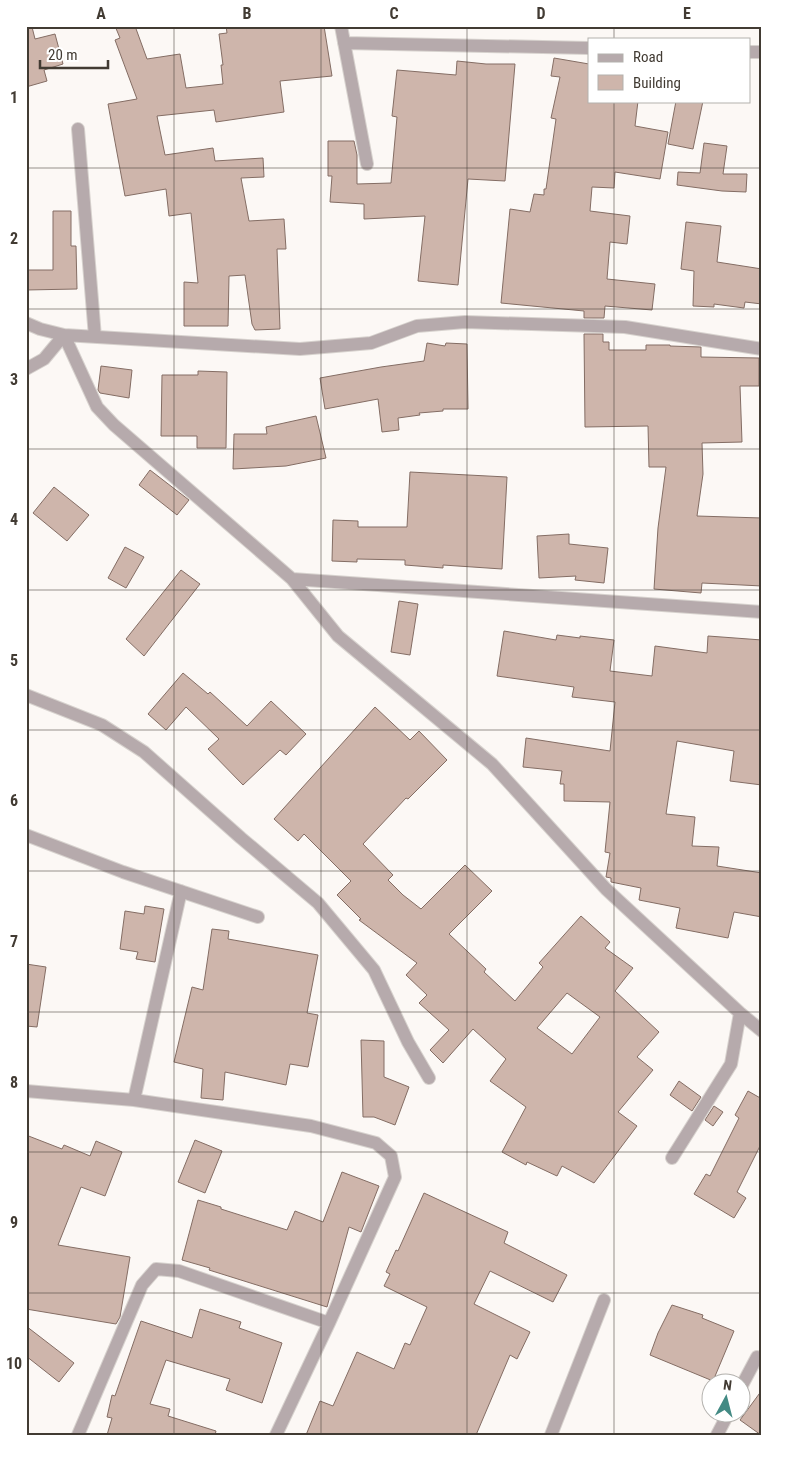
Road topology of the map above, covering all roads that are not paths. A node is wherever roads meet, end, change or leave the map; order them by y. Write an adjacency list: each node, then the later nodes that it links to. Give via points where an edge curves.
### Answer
1 (341, 26): 2 (street)
2 (344, 43): 3 (street); 5 (street)
3 (588, 48)
4 (78, 129): 8 (street)
5 (367, 164)
6 (26, 323): 7 (street)
7 (64, 335): 8 (street); 10 (street, via 44,359); 11 (street, via 97,407)
8 (96, 337): 9 (street, via 300,349 371,343 417,326 465,322 625,327)
9 (762, 349)
10 (26, 369)
11 (292, 579): 12 (street); 17 (street, via 338,636 492,764 606,888)
12 (762, 612)
13 (26, 694): 19 (street, via 102,725 144,752 318,903 374,970 408,1042)
14 (26, 835): 15 (street)
15 (181, 891): 16 (street); 21 (street)
16 (258, 917)
17 (740, 1013): 18 (street); 22 (street, via 731,1064)
18 (762, 1031)
19 (430, 1078)
20 (26, 1091): 21 (street)
21 (134, 1100): 24 (street, via 311,1126 376,1143 391,1156 395,1177)
22 (672, 1158)
23 (604, 1300): 30 (street)
24 (329, 1323): 28 (street, via 179,1271 156,1269 142,1285); 29 (street)
25 (757, 1357): 26 (street)
26 (748, 1374)
27 (722, 1424): 31 (street)
28 (78, 1435)
29 (276, 1435)
30 (551, 1435)
31 (716, 1435)

